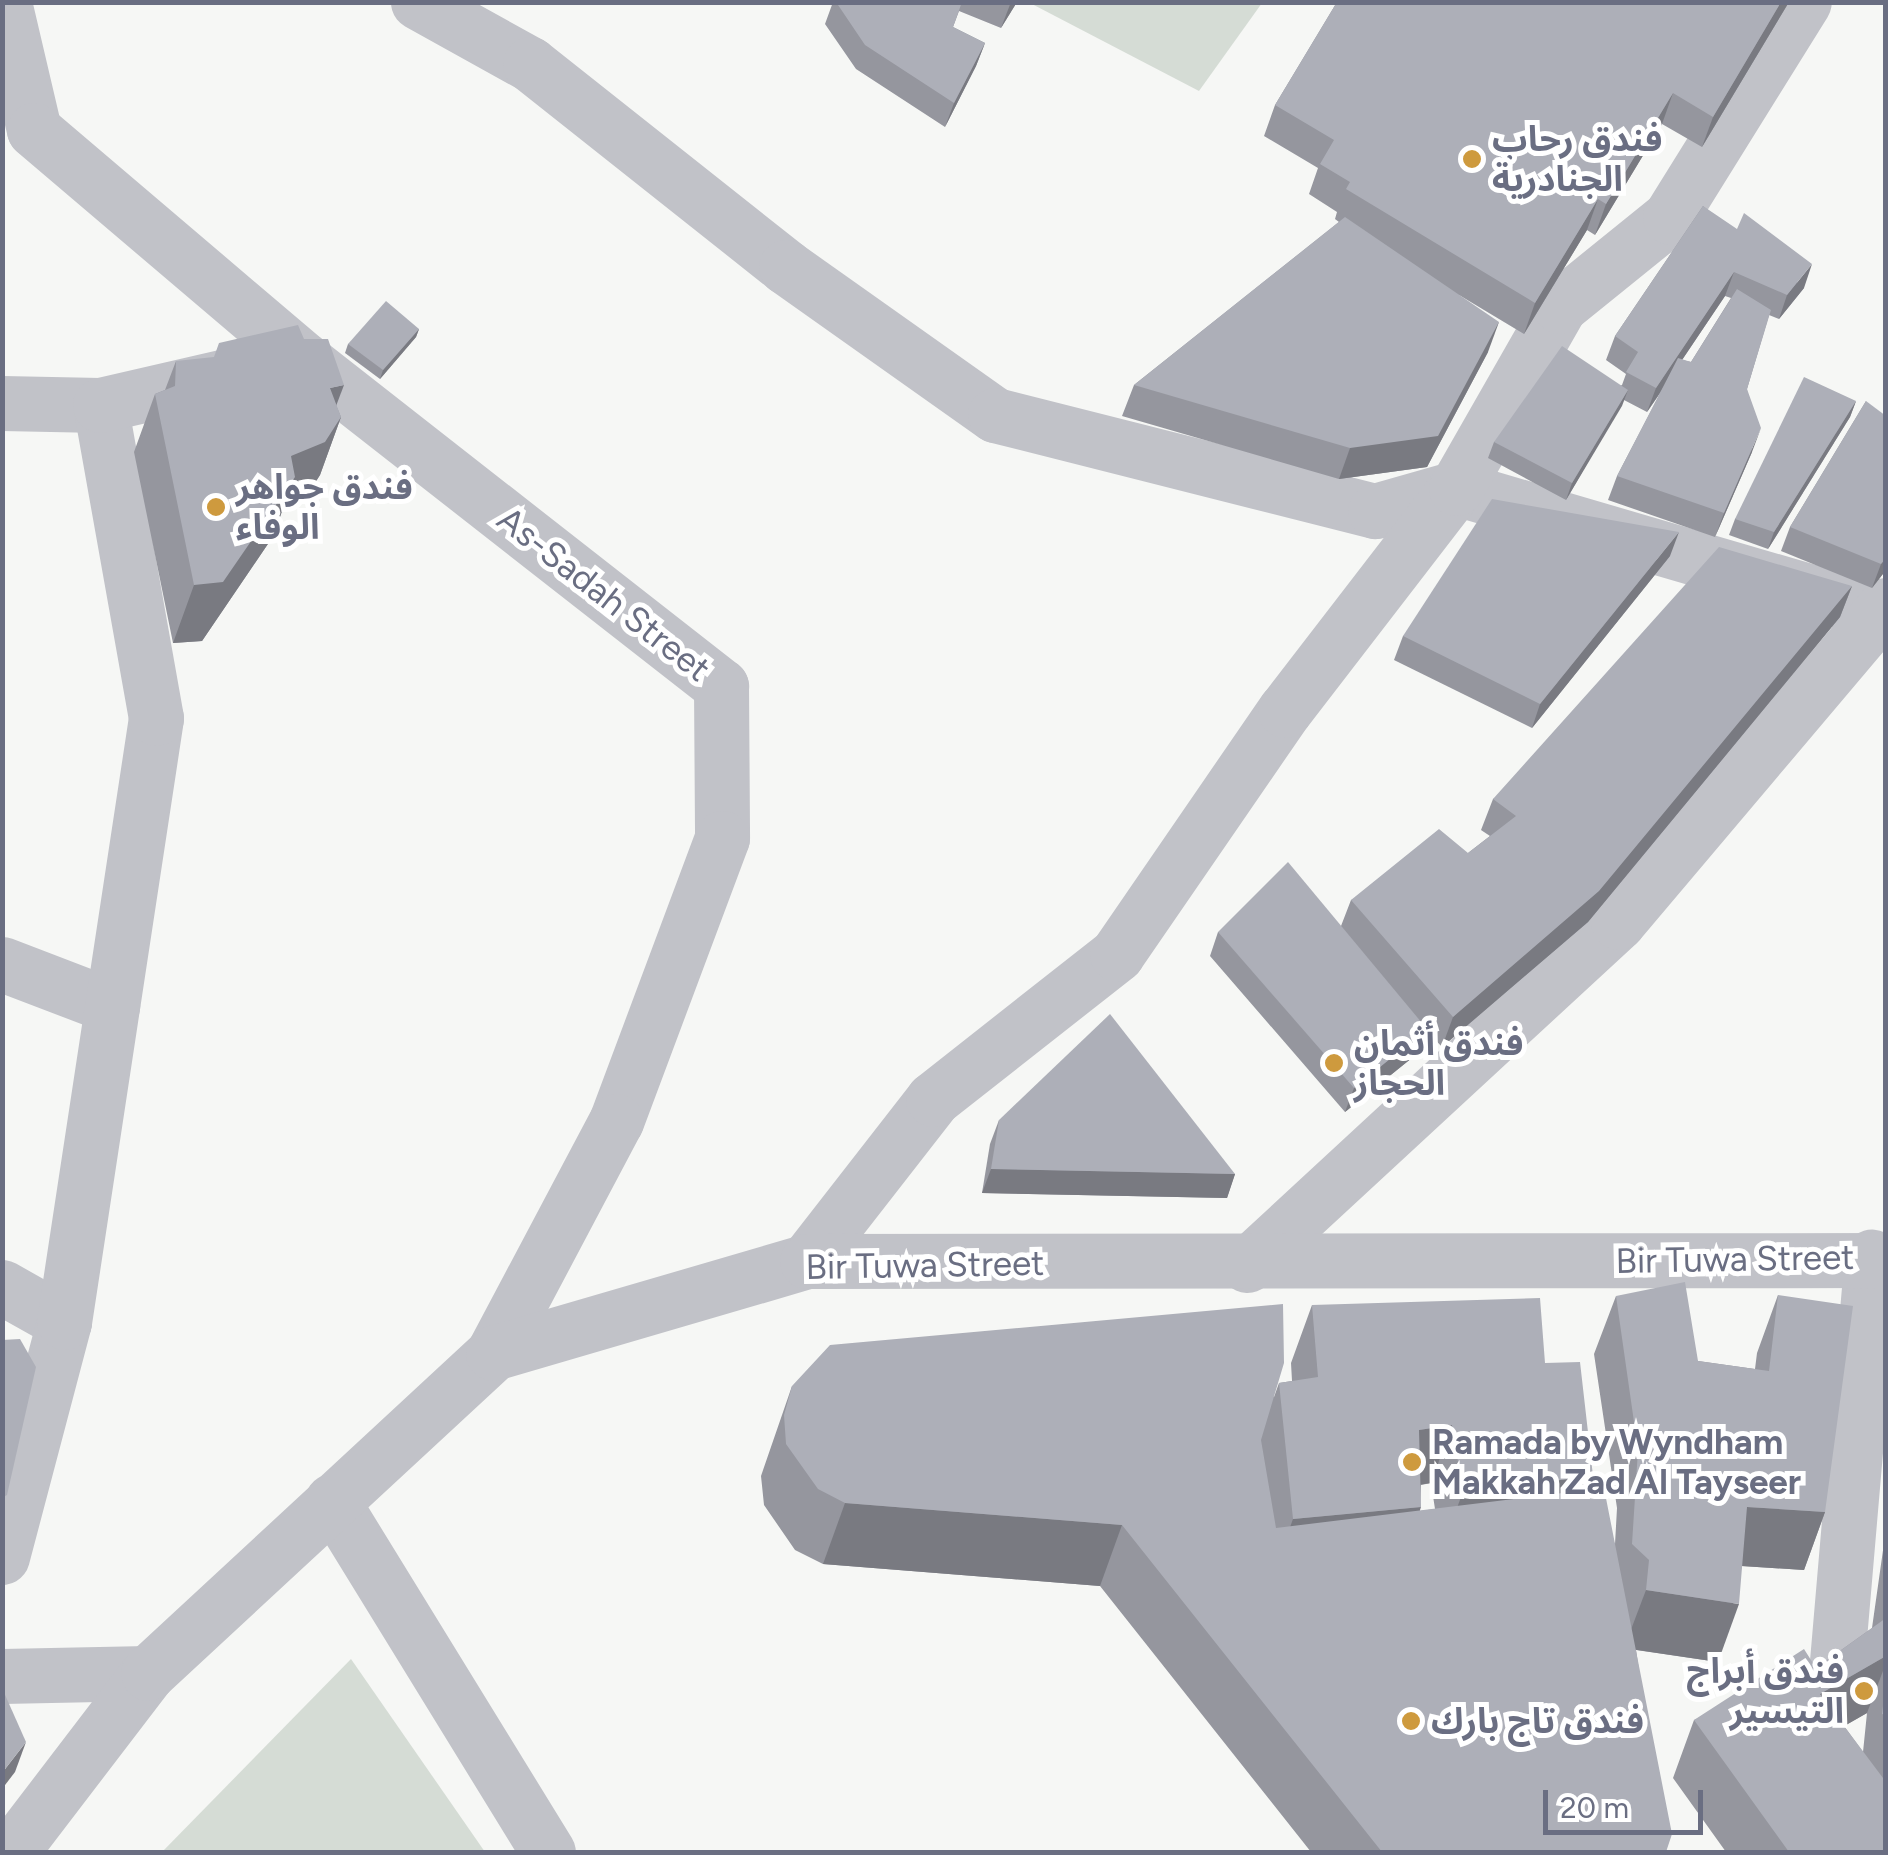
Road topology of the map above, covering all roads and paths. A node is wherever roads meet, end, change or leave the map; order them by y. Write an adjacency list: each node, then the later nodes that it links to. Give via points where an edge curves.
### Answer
1 (4, 2): 4 (street, As-Sadah Street)
2 (418, 2): 8 (street, via 530,64 786,266 995,415 1375,511)
3 (1804, 2): 8 (street, via 1670,217 1560,306)
4 (18, 132): 5 (street, As-Sadah Street)
5 (302, 359): 7 (street); 17 (street, As-Sadah Street, via 721,686 722,838 616,1122)
6 (2, 402): 7 (street)
7 (100, 405): 11 (street, via 156,718)
8 (1456, 488): 9 (street); 13 (street, via 1285,710 1117,954 934,1099)
9 (1883, 608): 14 (street, via 1618,922)
10 (2, 964): 11 (street)
11 (112, 1006): 16 (street)
12 (1879, 1258): 14 (street, Bir Tuwa Street); 21 (street)
13 (807, 1261): 14 (street, Bir Tuwa Street); 17 (street, Bir Tuwa Street)
14 (1246, 1266)
15 (2, 1287): 16 (street)
16 (64, 1322): 19 (street)
17 (493, 1353): 18 (street, Bir Tuwa Street)
18 (332, 1501): 20 (street, Bir Tuwa Street); 24 (street)
19 (2, 1556)
20 (148, 1673): 22 (street); 23 (street, Bir Tuwa Street)
21 (1836, 1673)
22 (2, 1676)
23 (12, 1852)
24 (548, 1852)

